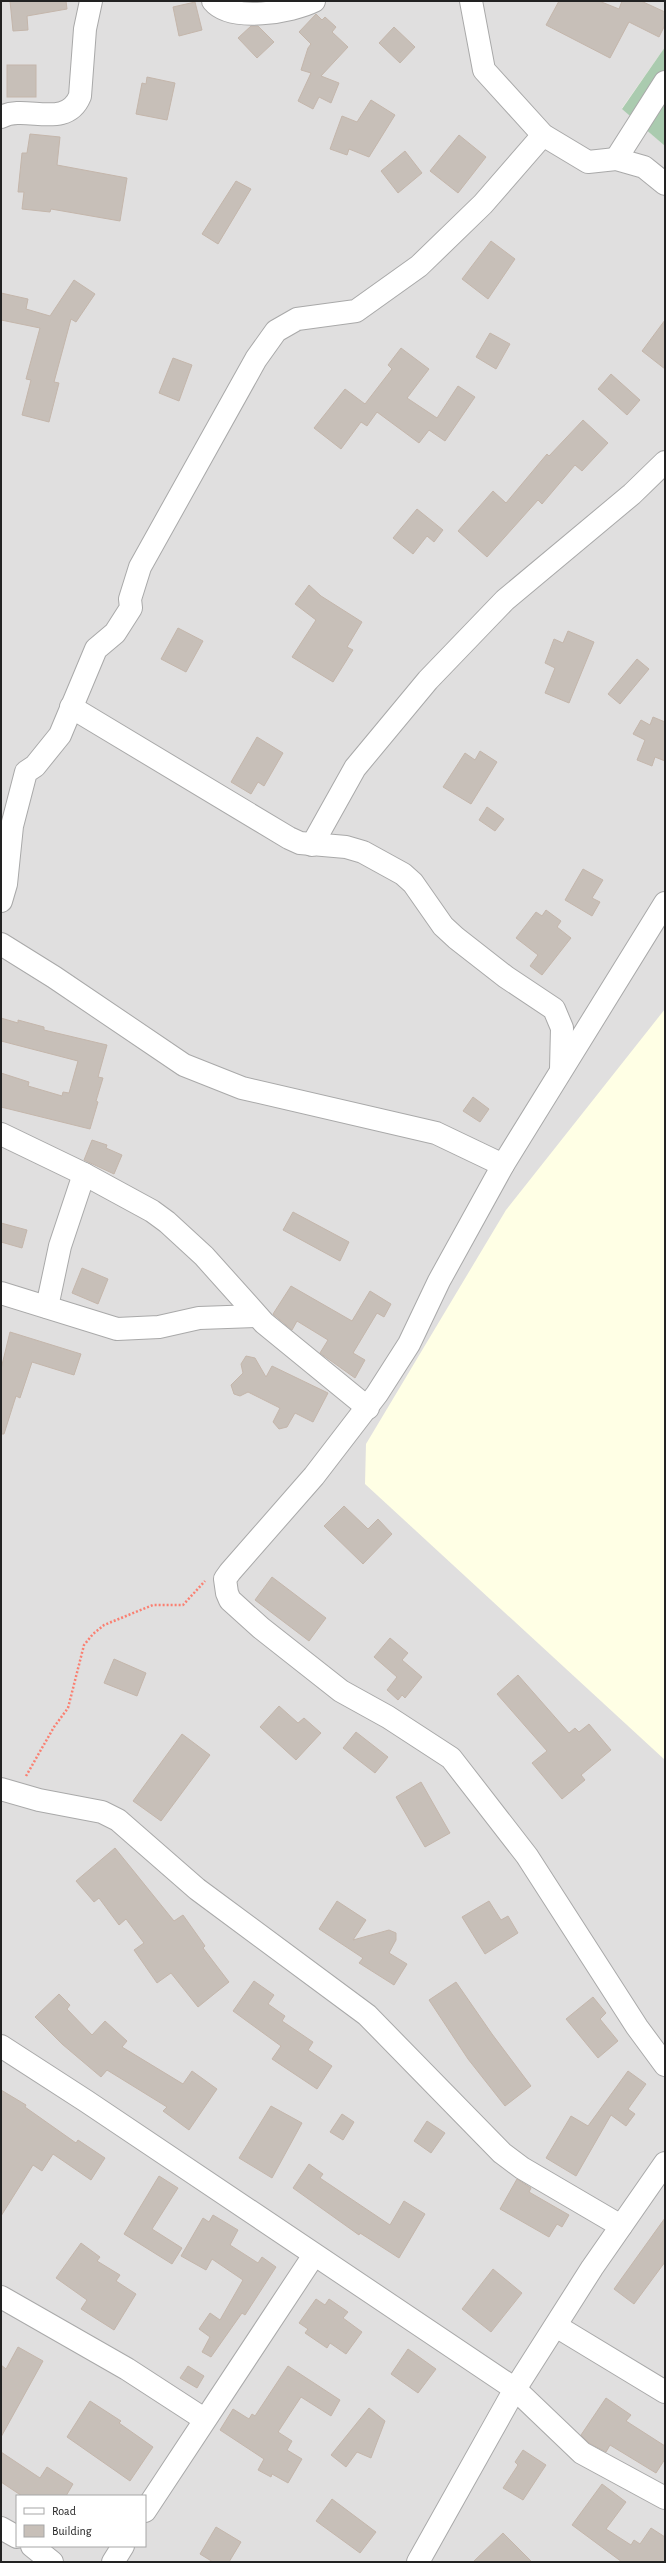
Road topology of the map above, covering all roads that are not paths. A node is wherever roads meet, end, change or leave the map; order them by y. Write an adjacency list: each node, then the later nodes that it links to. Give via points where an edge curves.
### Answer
1 (91, 1): 6 (street, via 85,29 80,96 77,104 69,110 52,115 10,114)
2 (213, 1): 3 (street, via 226,11 253,13 287,10)
3 (314, 1)
4 (471, 1): 7 (street, via 484,70)
5 (665, 82): 8 (street)
6 (1, 117)
7 (542, 134): 8 (street, via 588,162); 11 (street, via 483,204 419,266 356,311 297,319 276,331 256,359 140,567 130,599 131,608 115,633 96,649)
8 (616, 159): 9 (street, via 644,167)
9 (665, 184)
10 (665, 462): 12 (street, via 632,494 505,600 428,680 355,768)
11 (72, 707): 12 (street, via 251,817 289,838); 13 (street, via 60,735 35,766 26,772 12,826 6,884)
12 (312, 845): 16 (street, via 346,847 363,852 402,874 413,883 443,926 506,977 554,1009 561,1022)
13 (1, 901)
14 (665, 903): 16 (street)
15 (1, 944): 18 (street, via 178,1061 211,1077 242,1088 436,1133)
16 (561, 1071): 18 (street)
17 (1, 1134): 19 (street)
18 (503, 1165): 23 (street, via 439,1281 409,1344)
19 (84, 1174): 21 (street, via 60,1246); 22 (street, via 152,1211 167,1222 204,1256)
20 (1, 1293): 21 (street)
21 (47, 1307): 22 (street, via 117,1329 152,1328 199,1318)
22 (257, 1316): 23 (street)
23 (368, 1408): 26 (street, via 314,1476 225,1578 227,1593 261,1628 341,1691 388,1717 460,1766 481,1798 527,1856 637,2027)
24 (9, 1792): 28 (street, via 102,1812 118,1820 197,1889 367,2015 502,2153 522,2168)
25 (1, 2046): 29 (street)
26 (665, 2065)
27 (665, 2163): 28 (street)
28 (621, 2226): 31 (street, via 575,2293)
29 (314, 2255): 32 (street); 34 (street)
30 (1, 2297): 34 (street, via 127,2369)
31 (556, 2326): 32 (street); 33 (street)
32 (515, 2389): 35 (street, via 582,2453); 43 (street)
33 (665, 2392)
34 (204, 2419): 36 (street)
35 (665, 2498)
36 (146, 2509)
37 (1, 2528): 38 (street)
38 (16, 2536)
39 (33, 2547): 41 (street)
40 (122, 2547): 42 (street)
41 (52, 2562)
42 (113, 2562)
43 (418, 2562)

